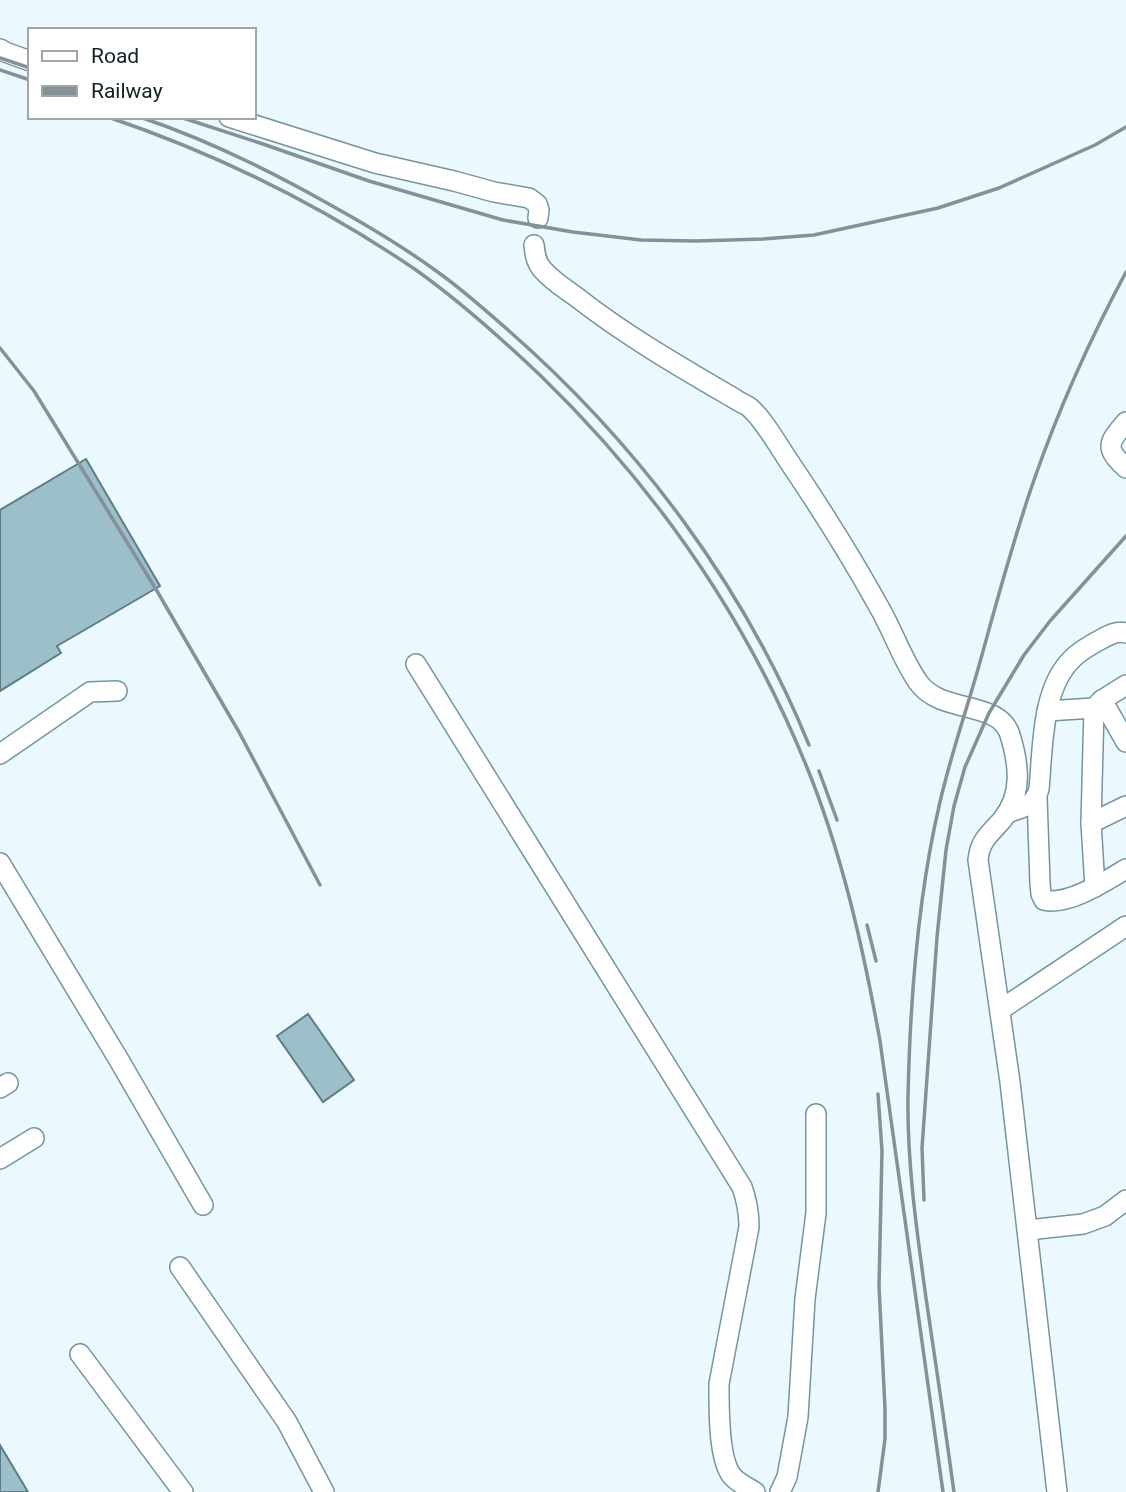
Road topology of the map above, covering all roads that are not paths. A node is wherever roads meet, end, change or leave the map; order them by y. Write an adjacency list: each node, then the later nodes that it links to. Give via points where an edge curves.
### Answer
1 (0, 49): 2 (street)
2 (28, 60)
3 (235, 119): 4 (street, via 374,163 529,198 537,204)
4 (538, 218)
5 (534, 244): 18 (street, via 541,269 597,313 751,409 823,514 920,684 945,702 989,713 1005,723 1018,785)
6 (1126, 422): 7 (street, via 1110,449)
7 (1126, 468)
8 (1126, 633): 13 (street, via 1110,634 1072,658 1058,678)
9 (416, 664): 35 (street, via 747,1199 748,1227 719,1384 719,1407 730,1475)
10 (1126, 685): 12 (street)
11 (117, 691): 15 (street, via 90,692)
12 (1098, 704): 13 (street); 14 (street); 19 (street)
13 (1047, 712): 16 (street)
14 (1126, 741)
15 (0, 754)
16 (1037, 798): 18 (street); 22 (street, via 1044,900 1060,901)
17 (1126, 806): 19 (street)
18 (1007, 813): 24 (street, via 985,838 978,860)
19 (1091, 823): 22 (street)
20 (0, 863): 29 (street)
21 (1126, 869): 22 (street)
22 (1095, 887)
23 (1126, 926): 24 (street)
24 (1000, 1010): 30 (street)
25 (816, 1114): 36 (street, via 816,1213 798,1417)
26 (34, 1138): 27 (street)
27 (0, 1159)
28 (1126, 1200): 30 (street, via 1105,1216 1083,1224)
29 (203, 1205)
30 (1028, 1230): 37 (street)
31 (180, 1268): 34 (street, via 287,1422)
32 (80, 1354): 33 (street)
33 (183, 1492)
34 (324, 1492)
35 (755, 1492)
36 (780, 1492)
37 (1057, 1492)

